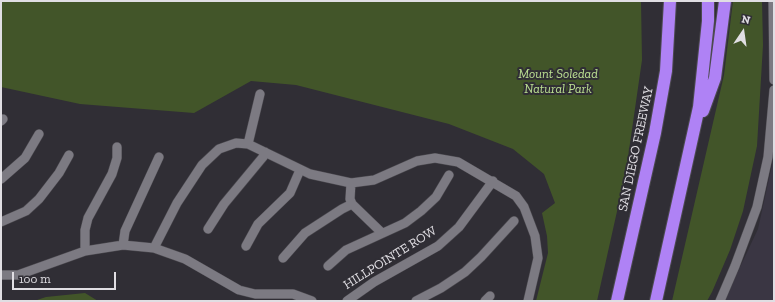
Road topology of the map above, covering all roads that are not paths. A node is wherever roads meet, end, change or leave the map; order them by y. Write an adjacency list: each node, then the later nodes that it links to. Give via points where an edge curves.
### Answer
1 (663, 1): 6 (highway)
2 (670, 1): 6 (highway, SAN DIEGO FREEWAY)
3 (708, 1): 14 (highway, via 699,107)
4 (725, 1): 14 (highway, via 715,78)
5 (773, 1): 7 (street)
6 (668, 45): 38 (highway, SAN DIEGO FREEWAY, via 656,133)
7 (774, 80)
8 (774, 90): 40 (street, via 768,157 757,207 736,266)
9 (260, 94): 11 (street)
10 (39, 134): 19 (street, via 25,158)
11 (248, 144): 13 (street); 29 (street, via 236,143 219,149 202,165 177,203)
12 (117, 147): 30 (street, via 117,158 112,174 88,218)
13 (265, 152): 17 (street); 25 (street, via 224,204)
14 (688, 153): 39 (highway)
15 (69, 155): 24 (street, via 39,199 26,211)
16 (159, 157): 27 (street, via 125,231)
17 (300, 170): 21 (street); 28 (street, via 290,192 258,224)
18 (449, 175): 26 (street, via 436,197 421,211 405,223)
19 (1, 179)
20 (493, 181): 21 (street, via 458,162 435,158 417,161 374,180); 35 (street, HILLPOINTE ROW, via 459,227 438,246 374,282); 37 (street, via 516,196 527,211 535,236 538,258)
21 (351, 183): 22 (street)
22 (352, 204): 26 (street); 31 (street, via 305,233)
23 (514, 221): 36 (street, via 465,272)
24 (1, 222)
25 (208, 229)
26 (382, 233): 32 (street, via 346,250)
27 (123, 245): 29 (street); 30 (street)
28 (246, 246)
29 (154, 248): 34 (street, via 185,259 239,290 256,294 293,294)
30 (85, 250): 33 (street, via 18,275)
31 (283, 258)
32 (328, 266)
33 (1, 275)
34 (312, 301)
35 (347, 301)
36 (416, 301)
37 (528, 301)
38 (617, 301)
39 (656, 301)
40 (720, 301)

